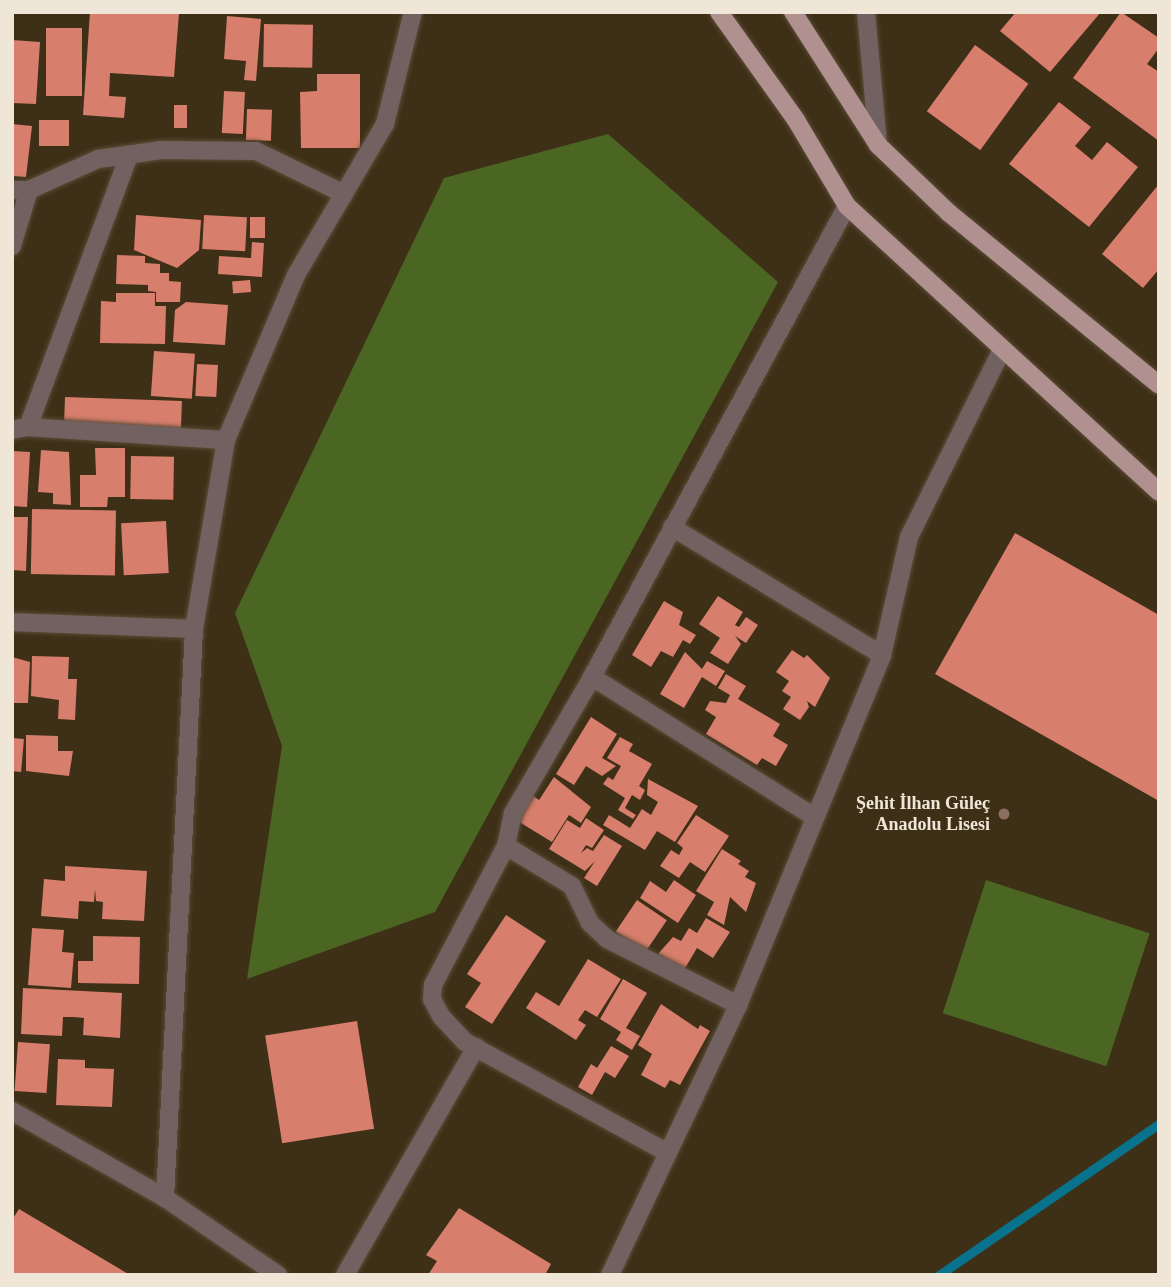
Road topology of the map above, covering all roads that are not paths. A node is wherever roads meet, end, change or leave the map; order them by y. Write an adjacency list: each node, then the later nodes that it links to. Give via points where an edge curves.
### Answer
1 (414, 12): 8 (street, via 385,124)
2 (719, 12): 9 (main road, via 796,120)
3 (793, 12): 5 (main road)
4 (866, 12): 5 (street)
5 (878, 145): 12 (main road, via 949,213)
6 (129, 155): 7 (street, via 98,159); 8 (street, via 256,151); 13 (street)
7 (21, 190): 10 (street)
8 (344, 194): 14 (street, via 296,275)
9 (847, 206): 11 (main road); 16 (street)
10 (12, 246)
11 (1002, 350): 15 (main road); 19 (street, via 909,537)
12 (1159, 385)
13 (20, 428): 14 (street)
14 (226, 440): 18 (street)
15 (1159, 492)
16 (673, 527): 19 (street); 20 (street)
17 (12, 622): 18 (street)
18 (194, 629): 27 (street)
19 (882, 655): 21 (street)
20 (592, 677): 21 (street); 22 (street, via 513,813)
21 (813, 816): 23 (street)
22 (506, 846): 23 (street, via 572,886 590,923 607,939); 24 (street, via 433,985 432,999 446,1024)
23 (738, 1005): 26 (street)
24 (476, 1048): 26 (street); 29 (street)
25 (12, 1111): 27 (street)
26 (668, 1153): 30 (street)
27 (165, 1198): 28 (street)
28 (278, 1275)
29 (345, 1275)
30 (610, 1275)

